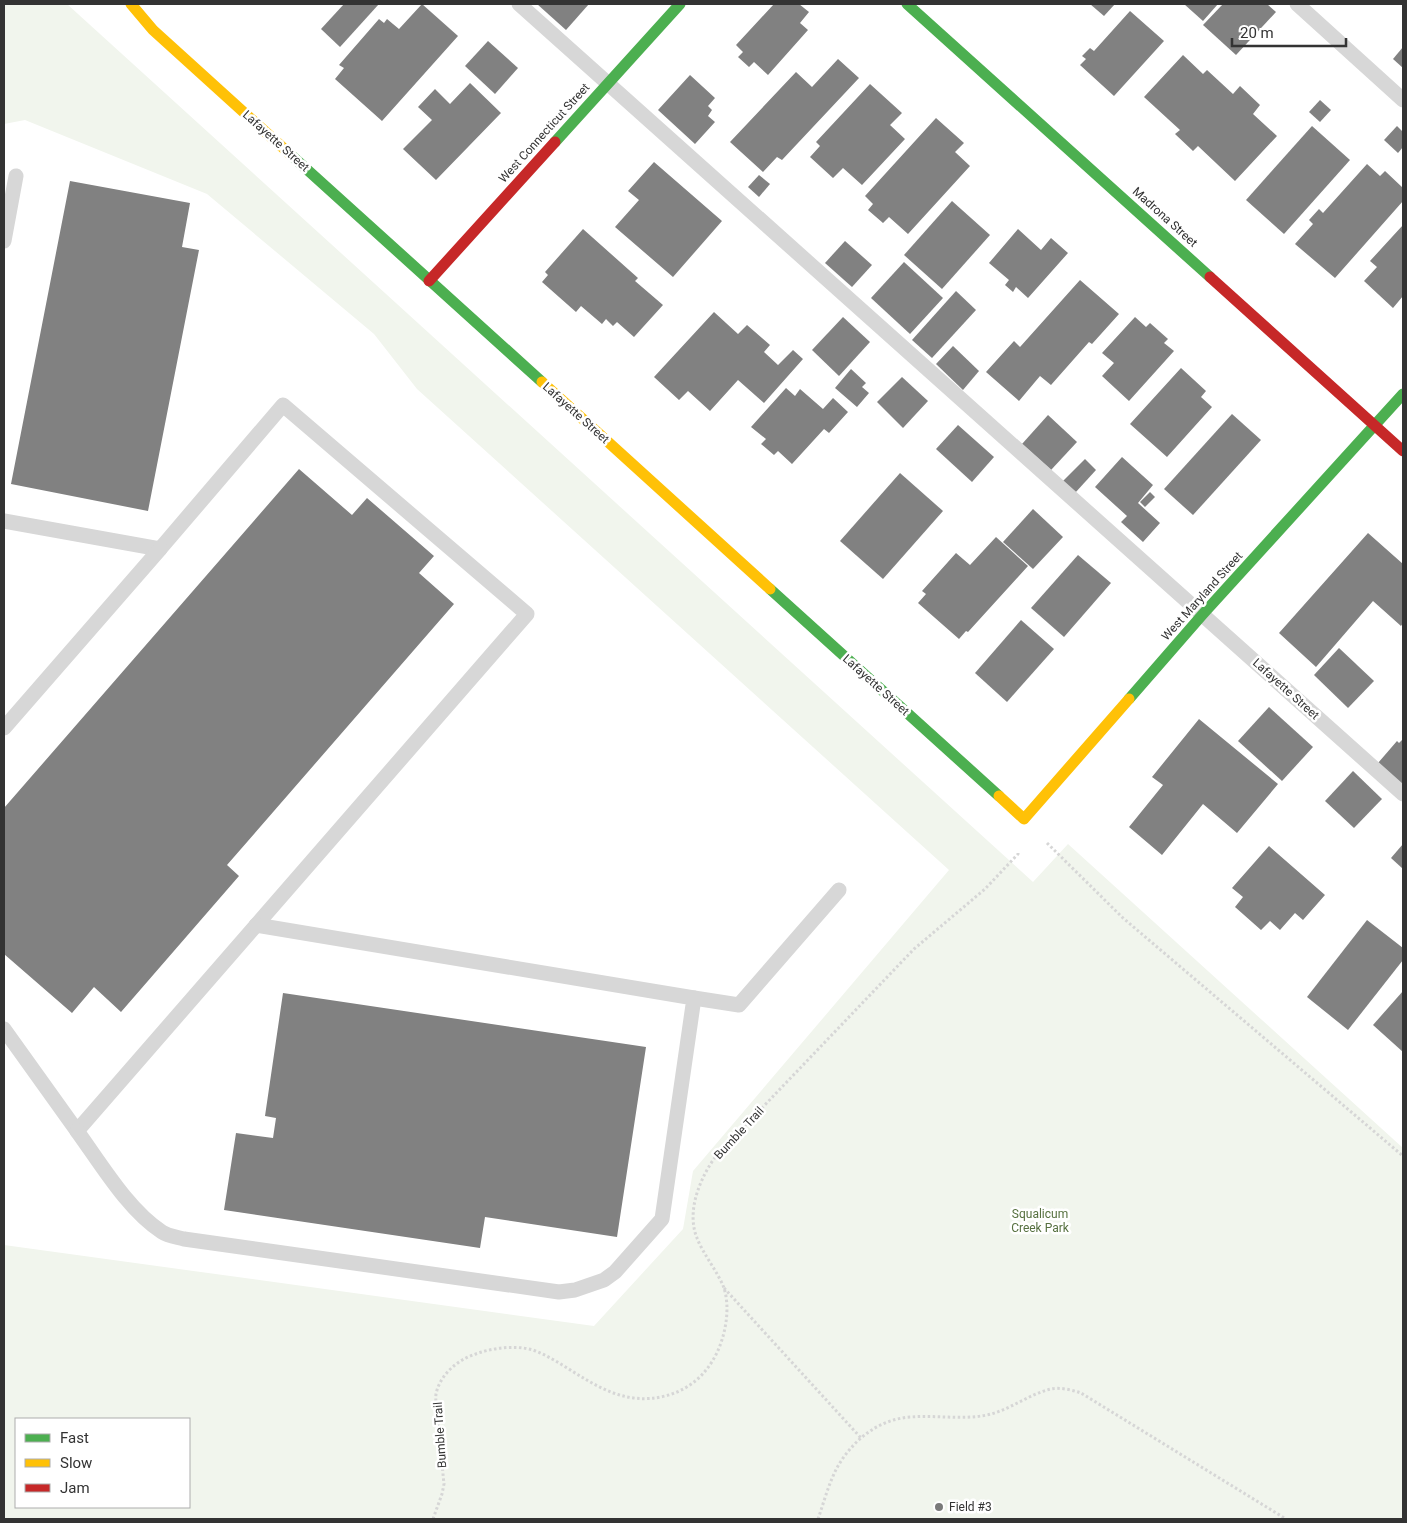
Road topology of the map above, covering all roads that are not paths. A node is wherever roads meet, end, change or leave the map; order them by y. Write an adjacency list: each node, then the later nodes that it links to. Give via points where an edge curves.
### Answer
1 (131, 4): 10 (street, Lafayette Street, via 152,30)
2 (520, 4): 6 (lane, Lafayette Street)
3 (680, 4): 6 (street, West Connecticut Street)
4 (907, 4): 12 (street, Madrona Street)
5 (1297, 4): 7 (lane)
6 (607, 84): 10 (street, West Connecticut Street); 16 (lane, Lafayette Street)
7 (1403, 100)
8 (16, 176): 9 (lane)
9 (4, 241)
10 (429, 280): 19 (street, Lafayette Street)
11 (1403, 394): 12 (street, West Maryland Street)
12 (1375, 425): 13 (street, Madrona Street); 16 (street, West Maryland Street)
13 (1403, 451)
14 (4, 521): 15 (lane)
15 (160, 549): 17 (lane); 21 (lane, via 283,405 527,614)
16 (1203, 614): 18 (lane, Lafayette Street); 19 (street, West Maryland Street)
17 (4, 728)
18 (1403, 794)
19 (1024, 818)
20 (839, 890): 22 (lane, via 739,1005)
21 (256, 925): 22 (lane); 24 (lane)
22 (694, 998): 24 (lane, via 662,1219 615,1272 604,1280 575,1290 559,1292 184,1239 164,1233 128,1201)
23 (4, 1029): 24 (lane)
24 (76, 1131)

